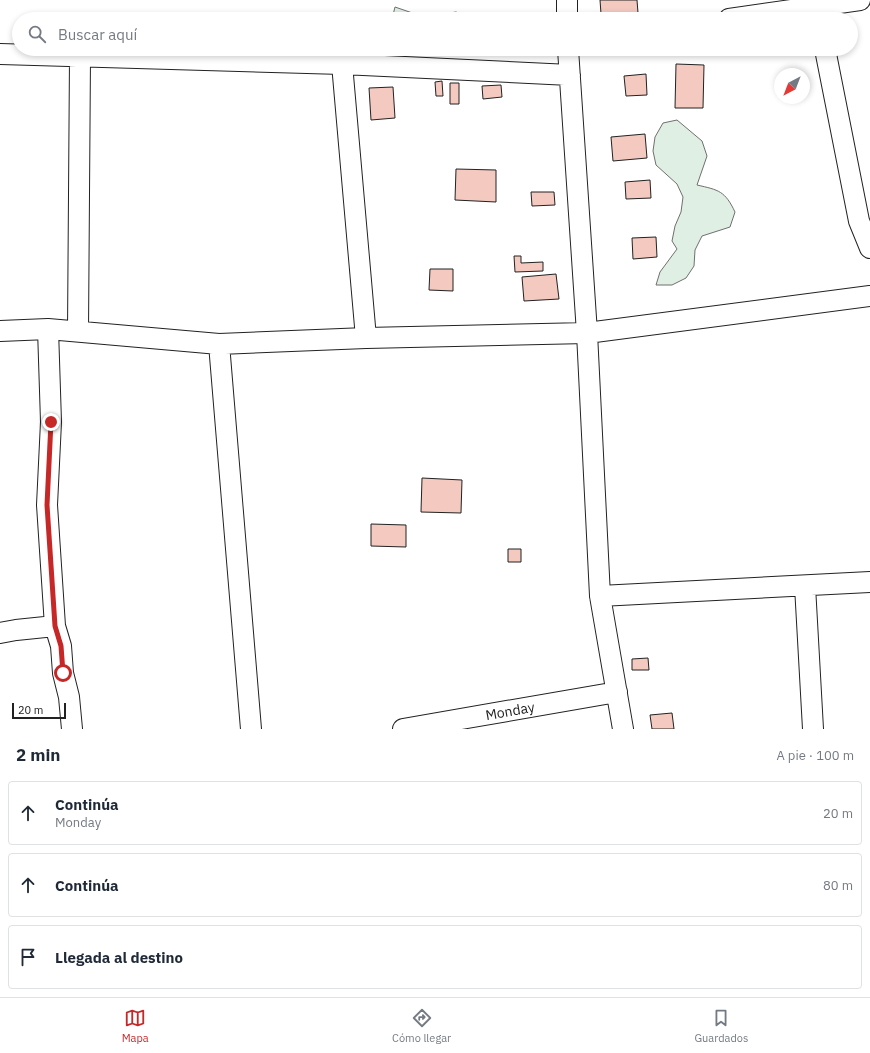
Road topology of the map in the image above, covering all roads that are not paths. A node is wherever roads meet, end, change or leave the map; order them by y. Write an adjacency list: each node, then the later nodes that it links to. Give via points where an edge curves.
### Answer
1 (567, 0): 3 (street)
2 (860, 0): 4 (street)
3 (567, 12)
4 (821, 12)
5 (0, 54): 6 (street)
6 (12, 54)
7 (53, 56): 10 (street)
8 (569, 56): 12 (street)
9 (826, 56): 13 (street, via 859,221)
10 (80, 57): 11 (street); 17 (street)
11 (342, 64): 12 (street); 19 (street)
12 (570, 75): 18 (street)
13 (870, 248)
14 (870, 296): 18 (street)
15 (48, 329): 16 (street); 17 (street); 24 (street, via 51,422 47,505)
16 (0, 331)
17 (78, 331): 20 (street)
18 (587, 333): 19 (street); 23 (street)
19 (366, 338): 20 (street)
20 (219, 344): 28 (street)
21 (870, 582): 22 (street)
22 (805, 586): 23 (street); 31 (street)
23 (600, 596): 26 (street)
24 (55, 626): 25 (street); 27 (street, via 61,646)
25 (0, 633)
26 (617, 692): 29 (street, Monday); 30 (street)
27 (72, 729)
28 (251, 729)
29 (403, 729)
30 (623, 729)
31 (813, 729)

